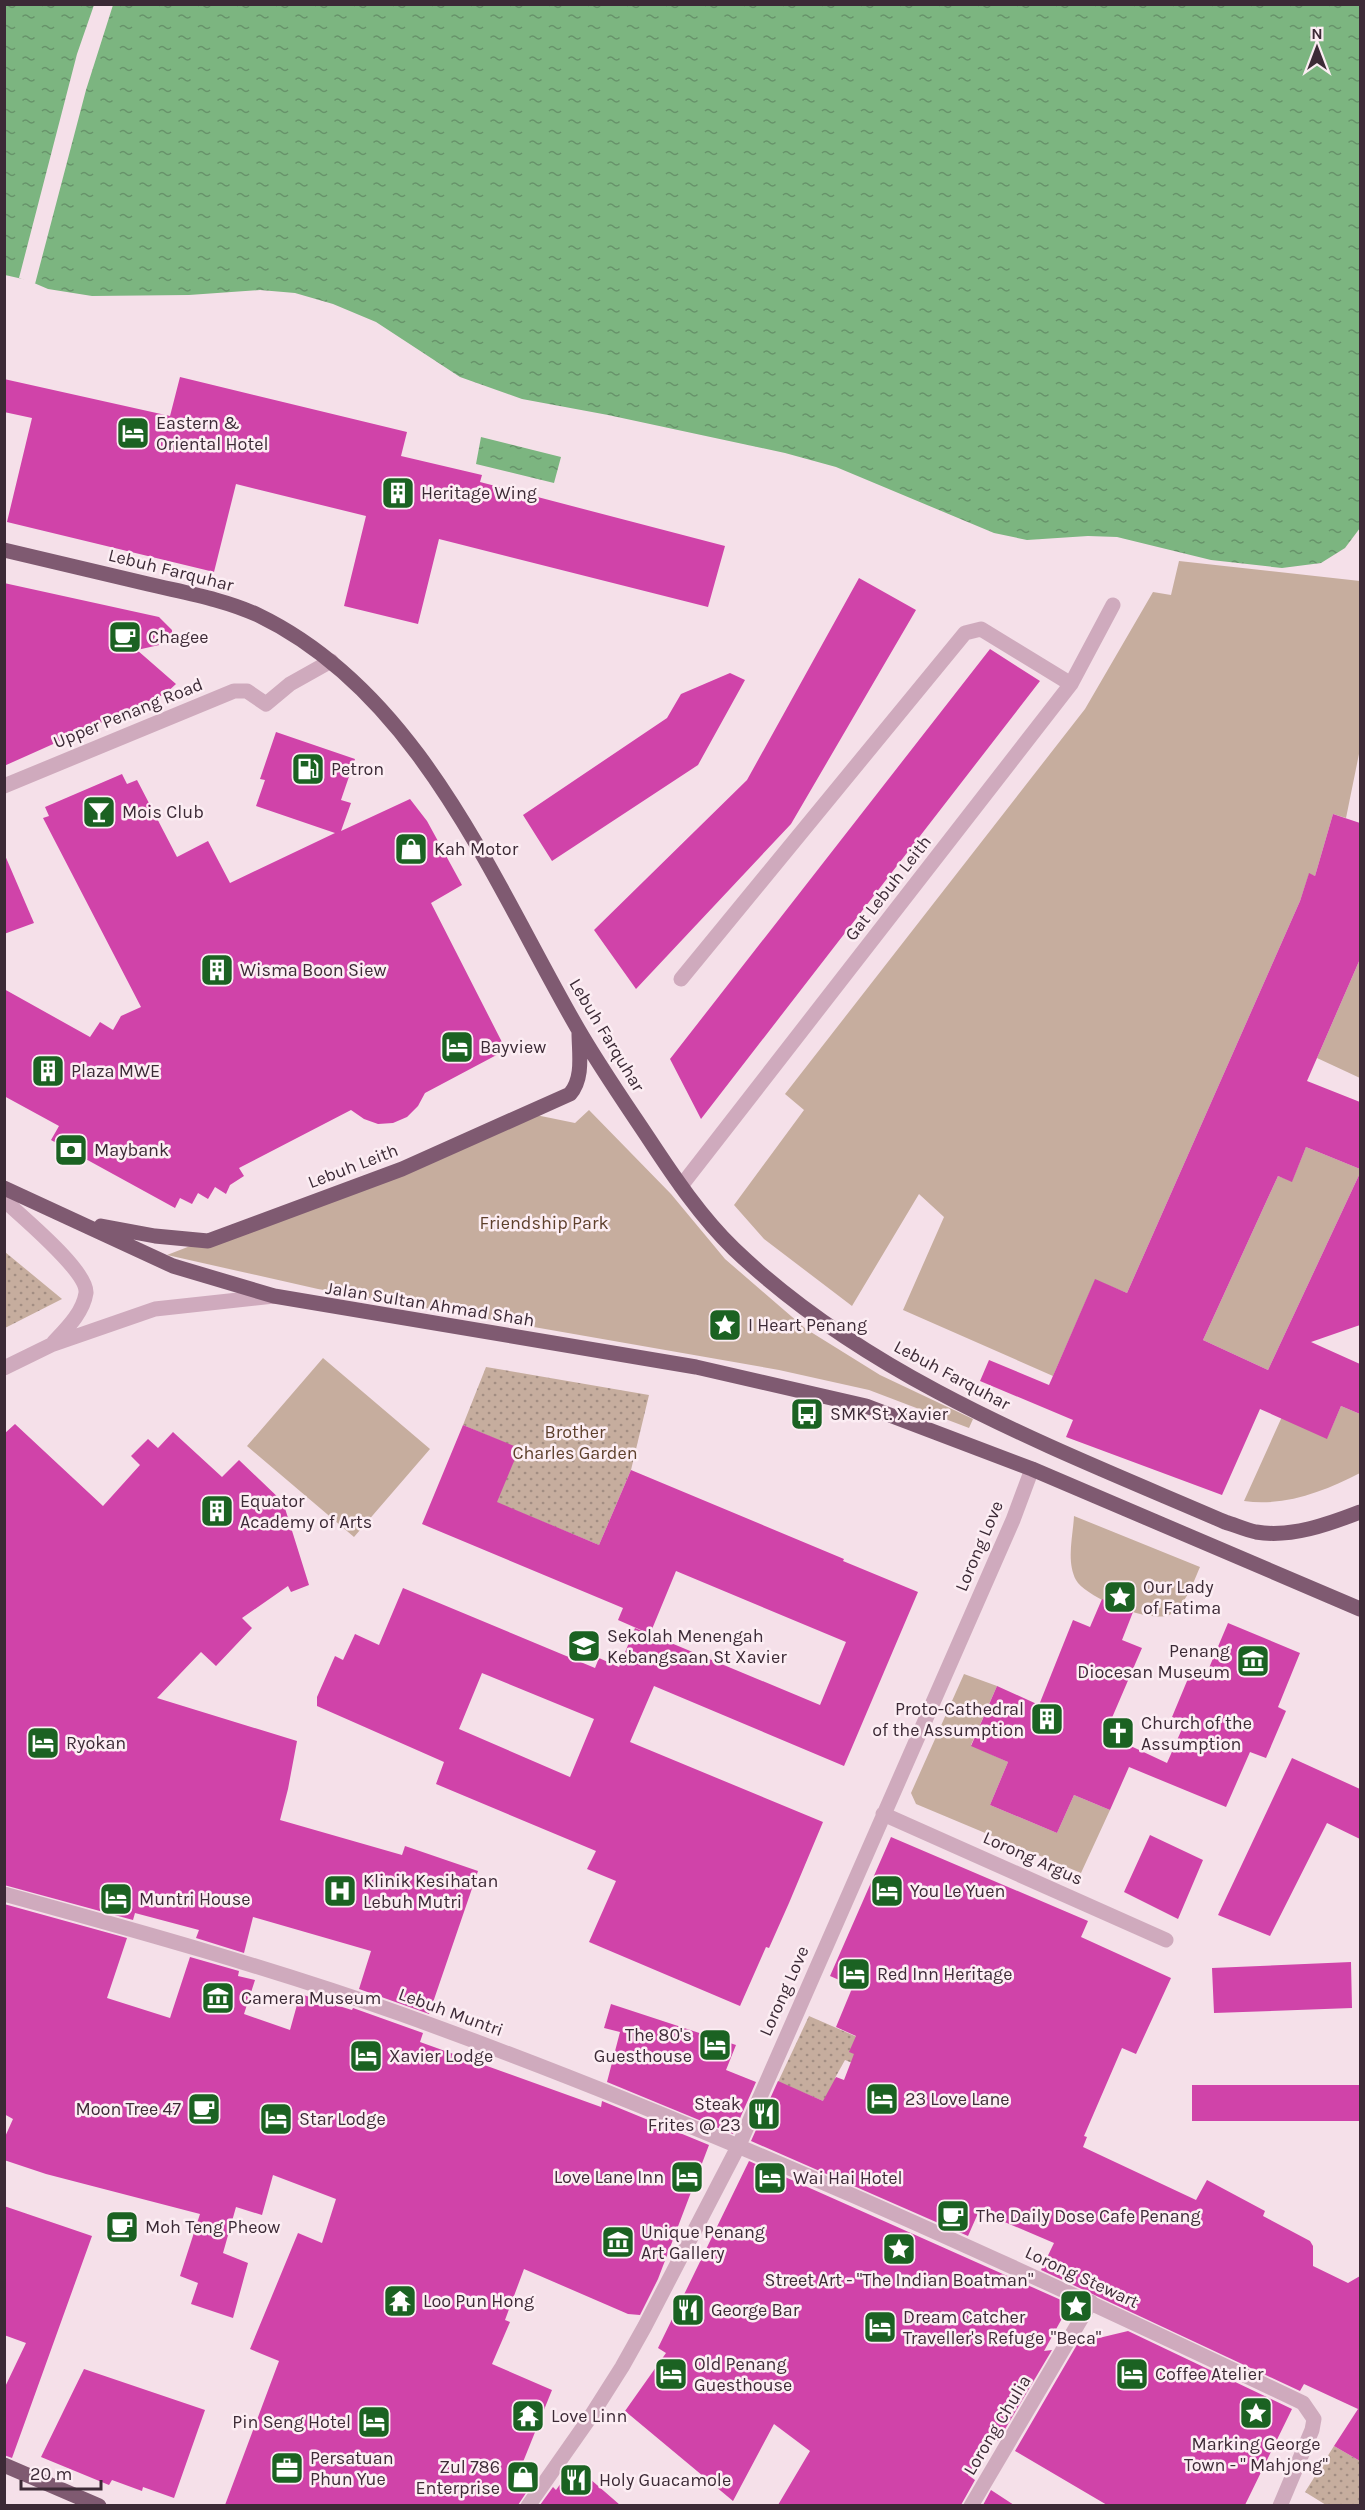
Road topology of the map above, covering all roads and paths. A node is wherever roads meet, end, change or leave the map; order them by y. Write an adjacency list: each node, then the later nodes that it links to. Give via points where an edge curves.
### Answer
1 (4, 550): 3 (main road, Lebuh Farquhar, via 218,599 290,633)
2 (1113, 605): 4 (street, Gat Lebuh Leith)
3 (331, 660): 5 (street, Upper Penang Road, via 290,684 266,704 247,691 234,691); 7 (main road, Lebuh Farquhar, via 378,705 443,792 534,946)
4 (1071, 684): 6 (street, via 981,629 965,633); 8 (street, Gat Lebuh Leith)
5 (4, 786)
6 (681, 979)
7 (579, 1032): 8 (main road, Lebuh Farquhar); 11 (main road, Lebuh Leith, via 579,1076 570,1095 402,1169 208,1241)
8 (681, 1186): 16 (main road, Lebuh Farquhar, via 731,1247 839,1334 914,1378 1032,1438 1256,1532 1329,1524)
9 (4, 1188): 11 (main road, Jalan Sultan Ahmad Shah)
10 (4, 1200): 13 (street, via 65,1257 85,1282 81,1307)
11 (79, 1222): 12 (main road, Jalan Sultan Ahmad Shah, via 173,1266)
12 (274, 1296): 13 (street, via 155,1309); 15 (main road, Jalan Sultan Ahmad Shah, via 696,1367 866,1406)
13 (51, 1345): 14 (street)
14 (4, 1368)
15 (1032, 1469): 17 (main road); 18 (street, Lorong Love)
16 (1360, 1512)
17 (1360, 1609)
18 (883, 1814): 20 (street, Lorong Argus); 21 (street, Lorong Love)
19 (4, 1894): 21 (street, Lebuh Muntri, via 217,1953 352,1997 511,2054)
20 (1166, 1940)
21 (739, 2145): 22 (street, Lorong Stewart); 26 (street, Lorong Love, via 627,2357)
22 (1090, 2302): 27 (street, Lorong Chulia); 28 (street, Lorong Stewart, via 1303,2403 1314,2419 1312,2430)
23 (4, 2464): 24 (main road)
24 (72, 2500): 25 (main road)
25 (99, 2505)
26 (528, 2505)
27 (971, 2505)
28 (1280, 2505)

